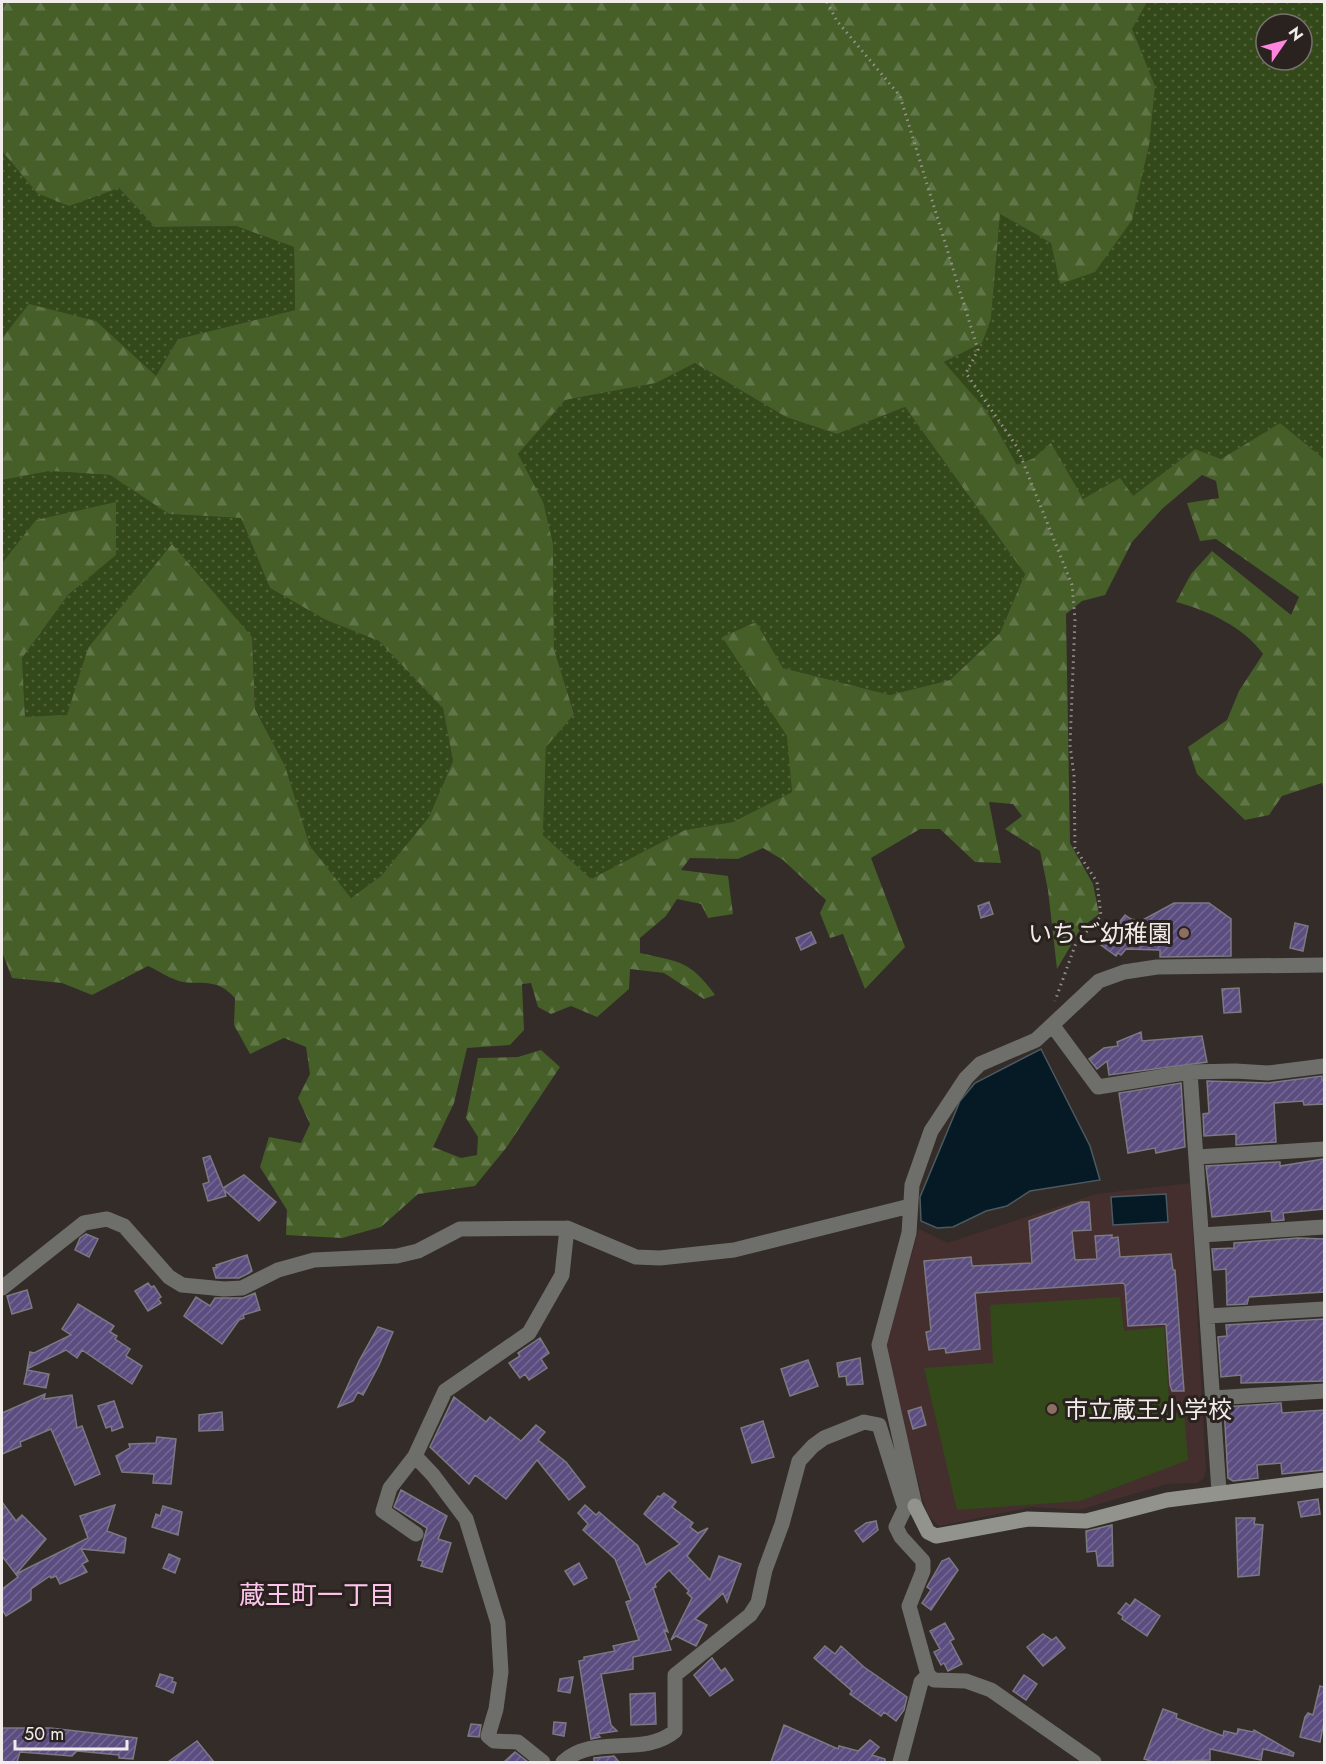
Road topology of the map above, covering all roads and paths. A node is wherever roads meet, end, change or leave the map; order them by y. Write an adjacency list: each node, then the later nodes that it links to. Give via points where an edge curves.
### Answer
1 (826, 2): 3 (path, via 837,21 900,96 978,350 966,373 1017,447 1072,585 1075,619 1070,745 1075,848 1097,882 1101,916 1076,943 1051,1013)
2 (1324, 965): 3 (street, via 1157,967 1124,972 1099,981)
3 (1053, 1026): 5 (street, via 1098,1087); 8 (street, via 1036,1040 980,1064 966,1078 931,1131 912,1185)
4 (1324, 1066): 5 (street, via 1268,1073)
5 (1190, 1072): 7 (street)
6 (1324, 1149): 7 (street)
7 (1197, 1157): 11 (street)
8 (910, 1206): 10 (street, via 734,1250 660,1258 636,1257); 20 (street, via 909,1233 879,1345)
9 (1324, 1227): 11 (street)
10 (567, 1228): 12 (street, via 460,1229 418,1251 397,1256 314,1260 279,1270 242,1288 224,1289 182,1285 169,1277 124,1226 107,1219 84,1223); 17 (street, via 562,1275 529,1334 444,1391)
11 (1202, 1235): 14 (street)
12 (2, 1288)
13 (1324, 1309): 14 (street)
14 (1208, 1316): 16 (street)
15 (1324, 1391): 16 (street)
16 (1213, 1398): 19 (street)
17 (415, 1456): 21 (street, via 390,1488 383,1511); 23 (street, via 466,1519 498,1623 501,1672 488,1736 494,1741 518,1742)
18 (1324, 1480): 19 (street)
19 (1219, 1491): 20 (street, via 1086,1521 1028,1519 936,1536 928,1532)
20 (910, 1507): 22 (street, via 896,1527 923,1561 909,1606); 24 (street, via 879,1425 864,1422 813,1446 799,1461 758,1603 750,1615 675,1675 675,1731 648,1745 592,1748 573,1753)
21 (416, 1534)
22 (928, 1675): 25 (street, via 921,1682); 26 (street, via 934,1680 966,1681 991,1690)
23 (543, 1762)
24 (563, 1762)
25 (900, 1762)
26 (1094, 1762)

